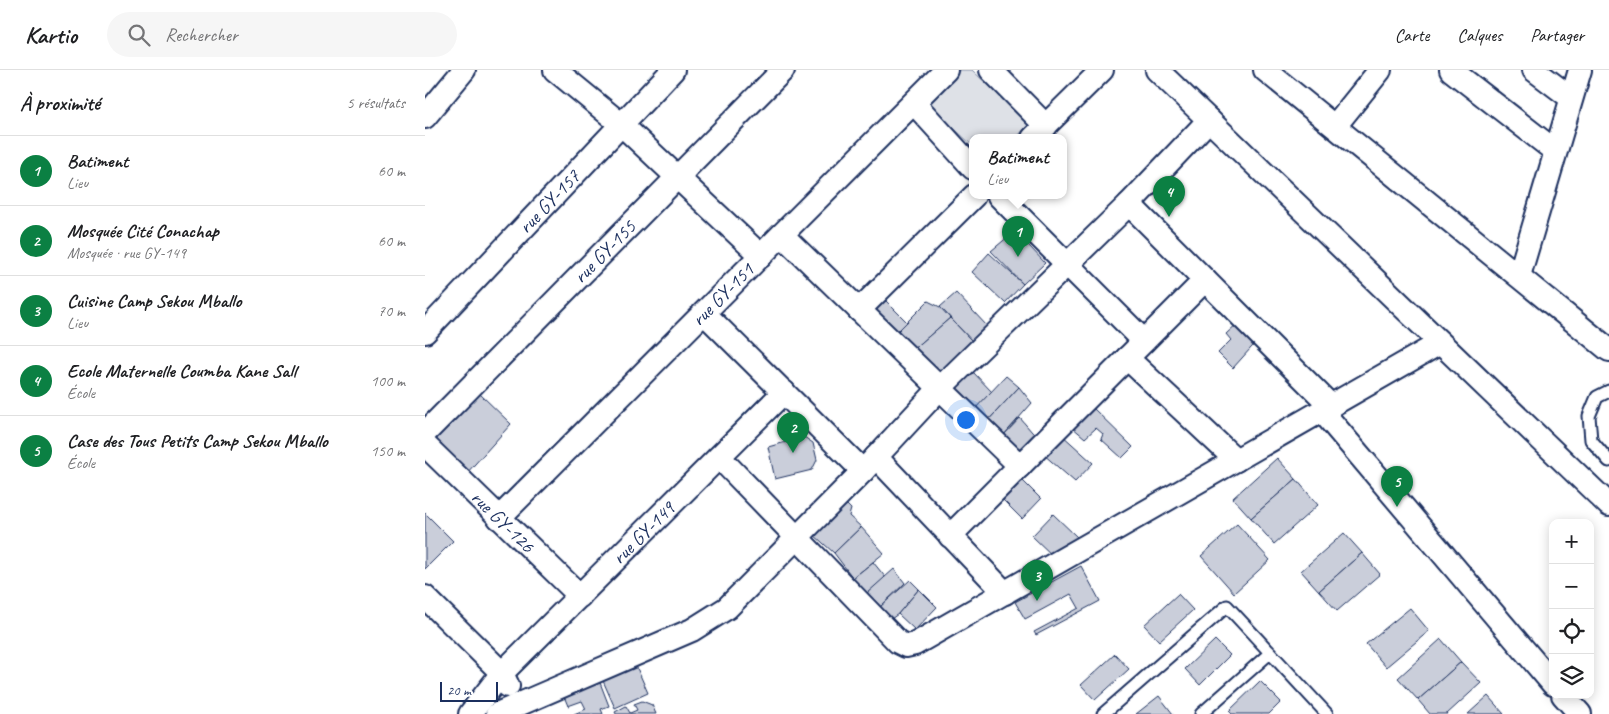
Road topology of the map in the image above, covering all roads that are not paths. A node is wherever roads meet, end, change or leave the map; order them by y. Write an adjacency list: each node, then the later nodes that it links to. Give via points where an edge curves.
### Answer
1 (464, 70): 16 (street)
2 (555, 70): 18 (street)
3 (673, 70): 18 (street, rue GY-157)
4 (783, 70): 23 (street, rue GY-155)
5 (946, 70): 15 (street, rue GY-151)
6 (991, 70): 20 (street)
7 (1103, 70): 20 (street)
8 (1157, 70): 17 (street)
9 (1265, 70): 19 (street)
10 (1380, 70): 19 (street)
11 (1451, 70): 21 (street)
12 (1534, 70): 14 (street)
13 (1580, 70): 14 (street)
14 (1571, 98): 21 (street)
15 (914, 102): 22 (street); 27 (street, rue GY-151)
16 (425, 117)
17 (1209, 120): 26 (street); 36 (street)
18 (622, 124): 23 (street); 34 (street, rue GY-157)
19 (1335, 126): 30 (street)
20 (1039, 132)
21 (1555, 151): 30 (street)
22 (969, 164)
23 (678, 177): 28 (street); 43 (street, rue GY-155)
24 (971, 199): 32 (street)
25 (1002, 199): 29 (street)
26 (1129, 204): 29 (street); 31 (street)
27 (782, 235): 28 (street, rue GY-151); 32 (street)
28 (761, 256): 33 (street, rue GY-151)
29 (1068, 262): 35 (street); 39 (street)
30 (1519, 276): 37 (street)
31 (1205, 280): 35 (street); 42 (street)
32 (859, 310): 39 (street)
33 (704, 313): 41 (street); 51 (street, rue GY-151)
34 (425, 332)
35 (1144, 341): 38 (street)
36 (1440, 343): 42 (street); 50 (street)
37 (1609, 350)
38 (1127, 358): 46 (street); 49 (street)
39 (940, 388): 48 (street); 49 (street)
40 (1609, 391): 47 (lane, via 1597,397 1589,416 1591,440)
41 (784, 392): 45 (street, rue GY-149); 48 (street)
42 (1327, 409): 46 (street); 59 (street)
43 (425, 433)
44 (425, 445): 51 (street, rue GY-126)
45 (719, 457): 53 (street); 55 (street, rue GY-149)
46 (1236, 460): 54 (street)
47 (1609, 461)
48 (869, 464): 52 (street); 53 (street)
49 (1020, 466): 52 (street)
50 (1609, 505)
51 (499, 518): 55 (street, rue GY-126)
52 (950, 536): 54 (street)
53 (797, 538): 54 (street, via 906,646); 61 (street, via 727,608 692,630)
54 (1005, 593)
55 (580, 596): 58 (street, rue GY-149)
56 (425, 598): 58 (street)
57 (1270, 653): 63 (lane, via 1227,606); 64 (lane); 65 (lane)
58 (502, 673): 61 (street); 62 (street, rue GY-149)
59 (1549, 679)
60 (1567, 699): 66 (street)
61 (507, 710)
62 (470, 714)
63 (1103, 714)
64 (1201, 714)
65 (1327, 714)
66 (1580, 714)

